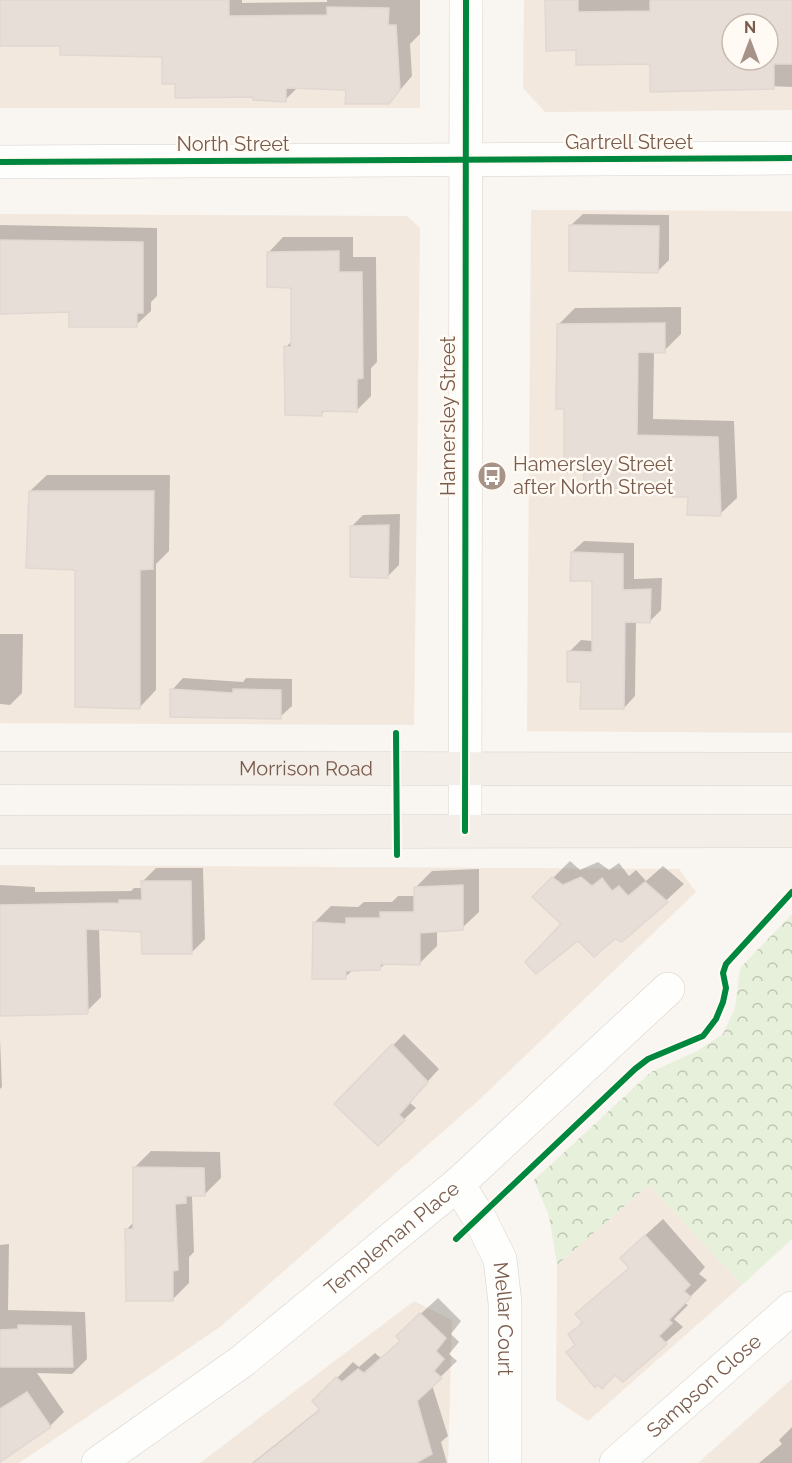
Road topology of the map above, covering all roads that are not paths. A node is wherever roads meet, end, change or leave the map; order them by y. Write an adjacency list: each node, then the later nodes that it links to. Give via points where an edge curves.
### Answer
1 (466, 0): 3 (street, Hamersley Street)
2 (792, 158): 3 (street, Gartrell Street)
3 (465, 160): 4 (street, North Street); 7 (street, Hamersley Street)
4 (0, 162)
5 (0, 768): 7 (main road, Morrison Road)
6 (792, 769): 7 (main road, Morrison Road)
7 (464, 770): 8 (street, Hamersley Street)
8 (465, 831): 9 (main road); 10 (main road)
9 (792, 831)
10 (0, 832)
11 (668, 989): 12 (street, Templeman Place)
12 (458, 1184): 14 (street, Templeman Place, via 241,1362); 15 (street, Mellar Court, via 500,1259 505,1303)
13 (792, 1308): 16 (street, Sampson Close)
14 (98, 1463)
15 (505, 1463)
16 (616, 1463)

